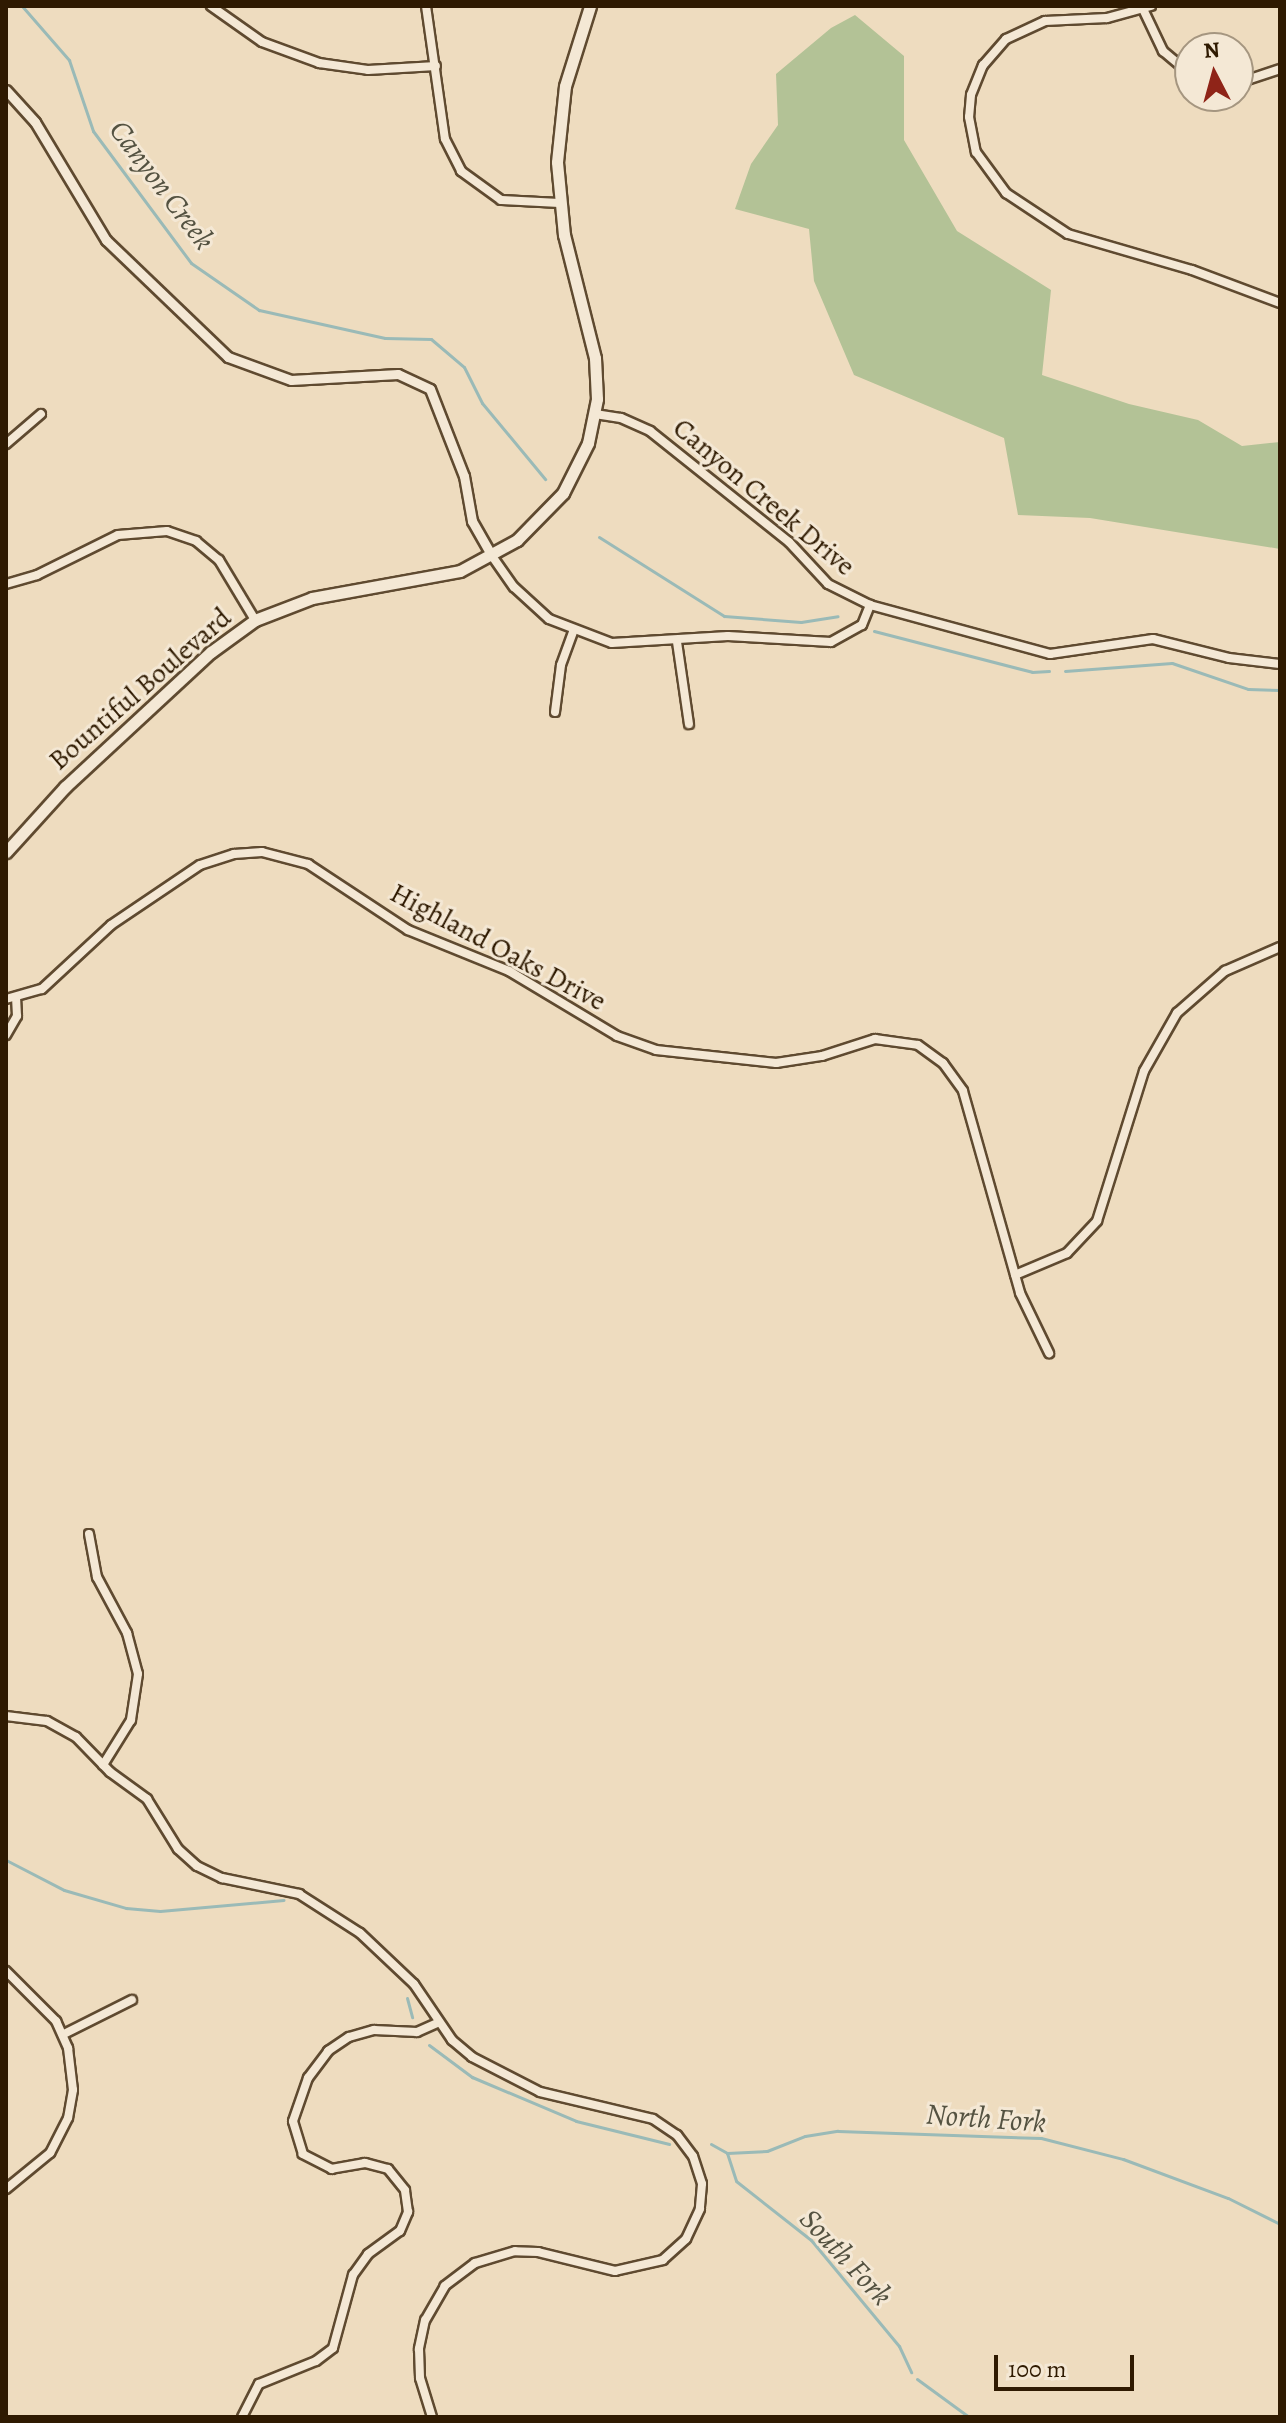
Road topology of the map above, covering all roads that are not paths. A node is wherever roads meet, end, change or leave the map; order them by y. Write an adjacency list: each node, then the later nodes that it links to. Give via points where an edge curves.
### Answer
1 (211, 6): 6 (street, via 262,42 319,63 368,70)
2 (426, 6): 6 (street)
3 (590, 6): 10 (main road, Bountiful Boulevard, via 561,112)
4 (1147, 8): 5 (street, via 1163,51); 11 (street, via 1107,18 1045,21 1006,39 983,65 971,95 976,152 1006,193 1068,234 1192,270)
5 (1174, 60)
6 (436, 66): 10 (street, via 445,139 461,171 501,200)
7 (1280, 69): 8 (street)
8 (1254, 78)
9 (6, 90): 15 (street, via 35,122 106,240 228,357 291,380 398,374 430,389 464,476 472,521)
10 (560, 203): 13 (main road, Bountiful Boulevard, via 573,284 595,358)
11 (1280, 303)
12 (41, 414): 14 (street)
13 (595, 414): 15 (main road, Bountiful Boulevard, via 583,456 563,493 531,529); 17 (street, Canyon Creek Drive, via 650,431 789,542 828,584)
14 (6, 444)
15 (492, 556): 18 (main road, Bountiful Boulevard, via 444,576 321,596); 19 (street, via 531,604)
16 (6, 584): 18 (street, via 37,575 118,535 167,531 196,541 219,560)
17 (870, 605): 20 (street, via 862,625 831,642 728,636); 21 (street, Canyon Creek Drive, via 1050,654 1153,639)
18 (255, 620): 24 (main road, Bountiful Boulevard, via 211,652 65,787)
19 (573, 632): 20 (street, via 628,645); 22 (street, via 561,665)
20 (677, 642): 23 (street)
21 (1280, 664)
22 (555, 712)
23 (689, 724)
24 (6, 852)
25 (1280, 947): 29 (street, via 1225,971 1170,1022 1144,1071 1097,1221 1067,1253)
26 (16, 998): 27 (street, Highland Oaks Drive); 28 (street, via 17,1016); 29 (street, Highland Oaks Drive, via 42,989 111,925 200,865 247,853 292,858 318,869 408,930 509,971 642,1046 776,1063 822,1056 875,1039 901,1040 927,1050 950,1070 963,1091)
27 (6, 999)
28 (6, 1035)
29 (1015, 1275): 30 (street, Highland Oaks Drive)
30 (1049, 1353)
31 (89, 1534): 33 (street, via 97,1577 127,1633 138,1674 131,1720)
32 (6, 1716): 33 (street, via 62,1727)
33 (103, 1765): 36 (street, via 153,1806 178,1849 197,1866 222,1878 289,1890 331,1912 400,1970)
34 (6, 1971): 37 (street, via 47,2008)
35 (132, 2000): 37 (street)
36 (439, 2022): 39 (street, via 417,2032 374,2030 349,2037 322,2058 303,2088 293,2121 303,2154 324,2167 365,2163 388,2169 405,2190 408,2212 400,2231 368,2254 353,2275 333,2348 316,2361 259,2384); 40 (street, via 472,2057 525,2085 577,2104 645,2116 669,2128 693,2156 702,2193 692,2231 654,2265 615,2271 546,2253 515,2251 483,2259 455,2277 434,2300 420,2338 419,2369)
37 (64, 2034): 38 (street, via 73,2074 68,2118 42,2162)
38 (6, 2189)
39 (242, 2417)
40 (432, 2417)

